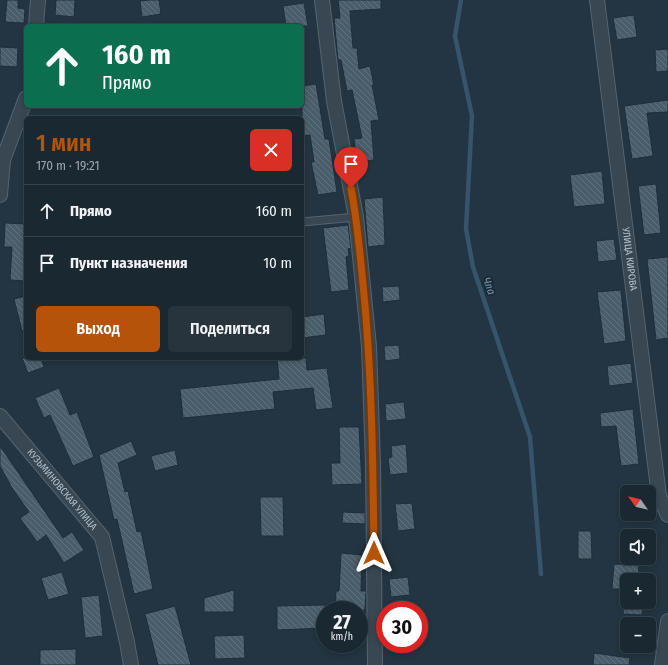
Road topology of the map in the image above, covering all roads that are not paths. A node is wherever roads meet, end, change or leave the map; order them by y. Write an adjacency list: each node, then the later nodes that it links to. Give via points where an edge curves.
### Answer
1 (38, 0): 4 (street)
2 (322, 0): 7 (street, via 334,101)
3 (597, 0): 10 (street, УЛИЦА КИРОВА, via 659,496)
4 (36, 24)
5 (24, 104): 6 (street, via 4,160)
6 (0, 195)
7 (356, 217): 8 (lane); 13 (street, via 369,346)
8 (304, 222)
9 (0, 416): 12 (street, КУЗЬМИНОВСКАЯ УЛИЦА, via 102,537)
10 (668, 515)
11 (668, 621): 14 (street)
12 (131, 665)
13 (375, 665)
14 (662, 665)

